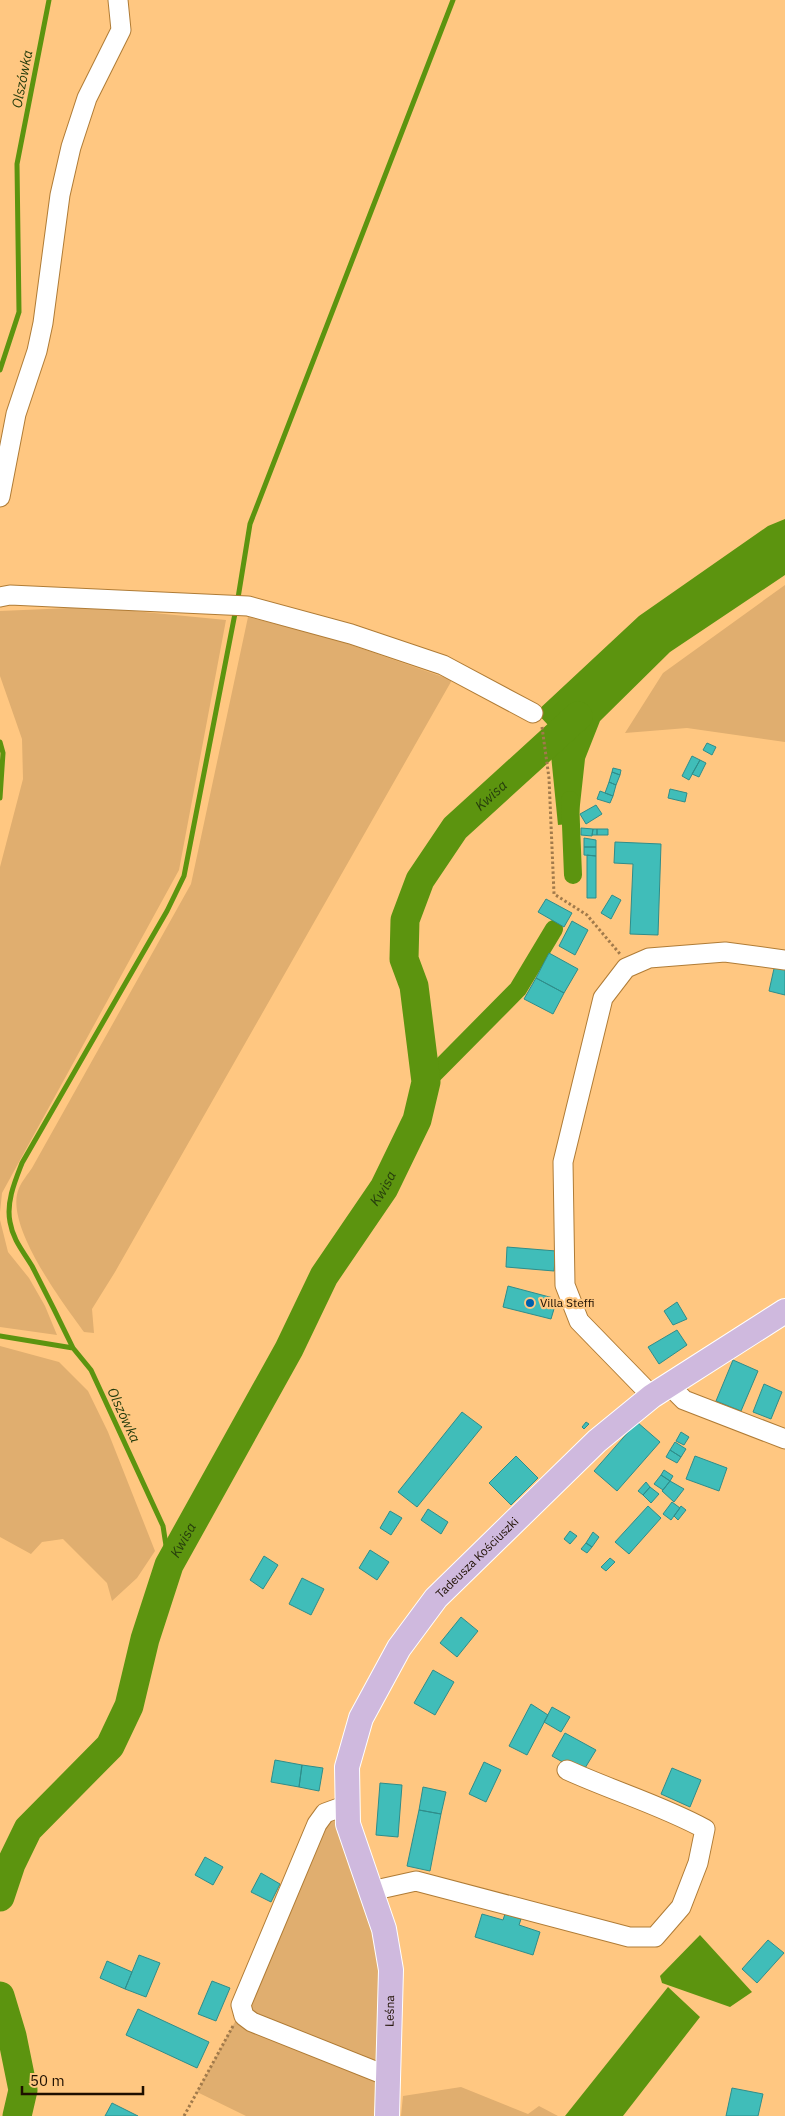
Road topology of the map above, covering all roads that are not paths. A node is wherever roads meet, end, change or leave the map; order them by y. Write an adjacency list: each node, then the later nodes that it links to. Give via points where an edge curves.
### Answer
1 (118, 0): 2 (street, via 121,30 87,98 71,147 60,195 43,323 16,414)
2 (0, 497)
3 (3, 595): 4 (street, via 237,605 351,634 444,665)
4 (533, 713)
5 (785, 960): 7 (street, via 725,952 648,958 626,968 603,998 563,1162 565,1286 580,1321)
6 (785, 1311): 7 (main road, Tadeusza Kościuszki)
7 (661, 1390): 8 (street); 10 (main road, Tadeusza Kościuszki, via 597,1441 449,1584 412,1628 361,1718 348,1767)
8 (785, 1439)
9 (567, 1770): 11 (street, via 673,1812 706,1829 698,1863 681,1907 655,1937 629,1937 416,1882)
10 (347, 1805): 11 (main road, Tadeusza Kościuszki, via 348,1824); 12 (street, via 325,1813 318,1824 240,2005 248,2019)
11 (374, 1900): 12 (main road, Leśna, via 384,1929 391,1970)
12 (390, 2077): 13 (main road, Leśna)
13 (387, 2116)

